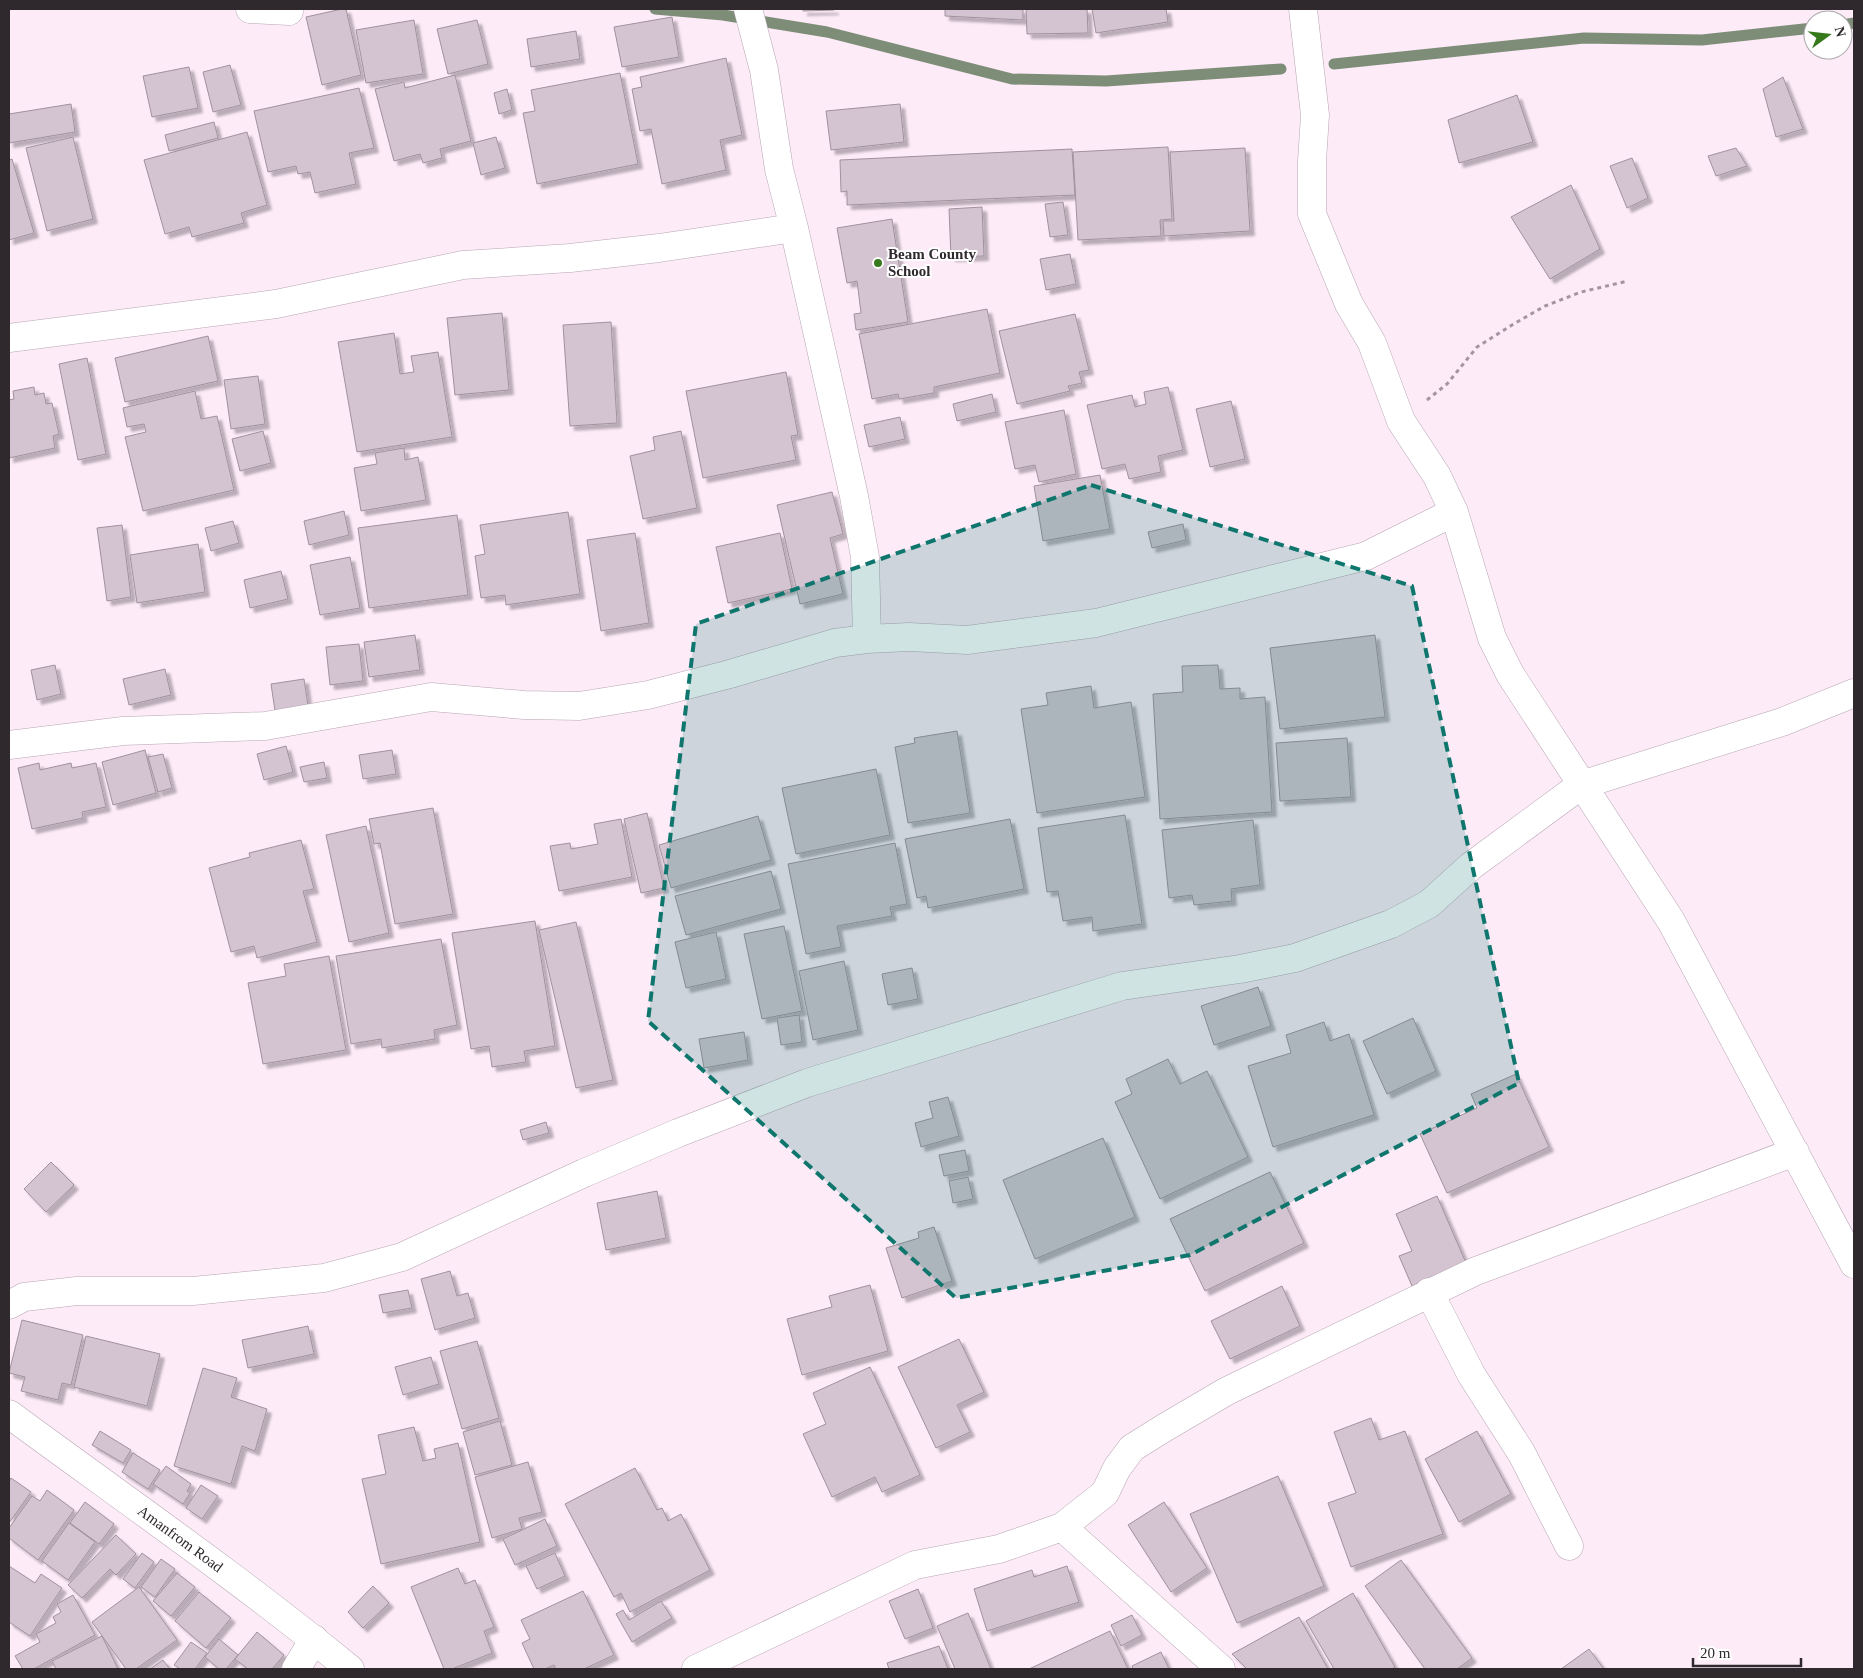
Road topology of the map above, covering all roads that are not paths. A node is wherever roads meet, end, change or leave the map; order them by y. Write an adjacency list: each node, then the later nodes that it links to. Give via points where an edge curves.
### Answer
1 (250, 9): 4 (street)
2 (748, 9): 5 (street, via 764,70 779,169)
3 (1303, 9): 7 (street, via 1315,115 1312,214 1349,304 1372,343 1401,421 1437,476)
4 (290, 11)
5 (794, 228): 6 (street, via 570,258 464,264 276,304); 8 (street, via 865,557)
6 (9, 338)
7 (1454, 512): 8 (street, via 1366,556 1096,623 968,640); 11 (street, via 1492,638 1510,674)
8 (867, 639): 10 (street, via 835,643 648,695 579,706 524,706 431,697 265,726 123,731)
9 (1854, 693): 11 (street, via 1782,722)
10 (9, 745)
11 (1581, 784): 12 (street, via 1671,921); 15 (street, via 1471,866 1429,904 1390,924 1295,958 1122,986 806,1083 584,1173 402,1257 324,1278 193,1291 77,1291 24,1297)
12 (1795, 1152): 13 (street); 14 (street, via 1476,1271)
13 (1854, 1264)
14 (1429, 1292): 17 (street, via 1227,1391 1132,1448 1106,1493); 18 (street, via 1471,1374 1522,1454)
15 (9, 1305)
16 (9, 1414): 19 (street, Amanfrom Road)
17 (1062, 1527): 22 (street, via 999,1549 915,1565); 23 (street)
18 (1569, 1546)
19 (314, 1639): 20 (street); 21 (street, Amanfrom Road)
20 (296, 1669)
21 (350, 1669)
22 (696, 1669)
23 (1222, 1669)

